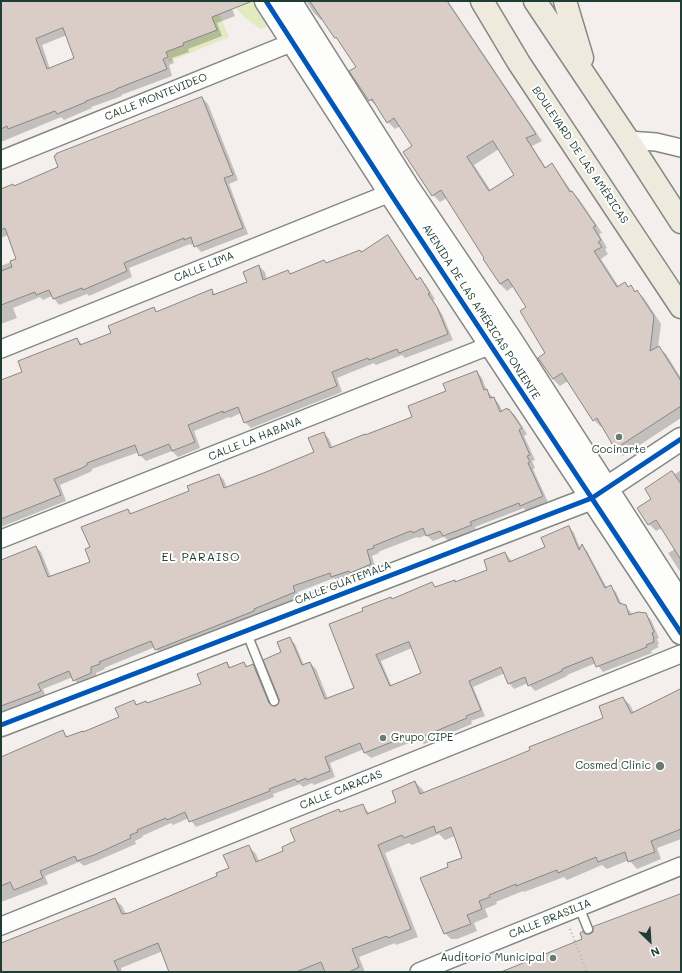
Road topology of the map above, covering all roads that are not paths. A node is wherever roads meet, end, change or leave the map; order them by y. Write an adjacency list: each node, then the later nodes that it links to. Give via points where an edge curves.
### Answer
1 (266, 1): 6 (street, AVENIDA DE LAS AMÉRICAS PONIENTE)
2 (290, 1): 6 (street, AVENIDA DE LAS AMÉRICAS PONIENTE)
3 (482, 1): 13 (main road, BOULEVARD DE LAS AMÉRICAS, via 519,63)
4 (535, 1): 7 (main road)
5 (565, 1): 7 (main road)
6 (303, 38): 10 (street, CALLE MONTEVIDEO); 11 (street, AVENIDA DE LAS AMÉRICAS PONIENTE)
7 (588, 81): 8 (main road)
8 (628, 140): 9 (street, via 656,142); 12 (main road)
9 (681, 148)
10 (1, 160)
11 (399, 189): 14 (street, AVENIDA DE LAS AMÉRICAS PONIENTE); 15 (street, CALLE LIMA)
12 (681, 222)
13 (681, 307)
14 (500, 341): 17 (street, AVENIDA DE LAS AMÉRICAS PONIENTE); 18 (street, CALLE LA HABANA)
15 (1, 349)
16 (681, 439): 17 (street, CALLE GUATEMALA)
17 (599, 493): 19 (street, AVENIDA DE LAS AMÉRICAS PONIENTE); 20 (street, CALLE GUATEMALA); 21 (street, AVENIDA DE LAS AMÉRICAS PONIENTE)
18 (1, 539)
19 (681, 604)
20 (246, 631): 23 (lane); 24 (street, CALLE GUATEMALA)
21 (681, 633)
22 (681, 654): 27 (street, CALLE CARACAS)
23 (274, 701)
24 (1, 725)
25 (681, 866): 26 (street, CALLE BRASILIA)
26 (572, 910): 28 (lane); 29 (street, CALLE BRASILIA)
27 (1, 926)
28 (588, 929)
29 (419, 972)

